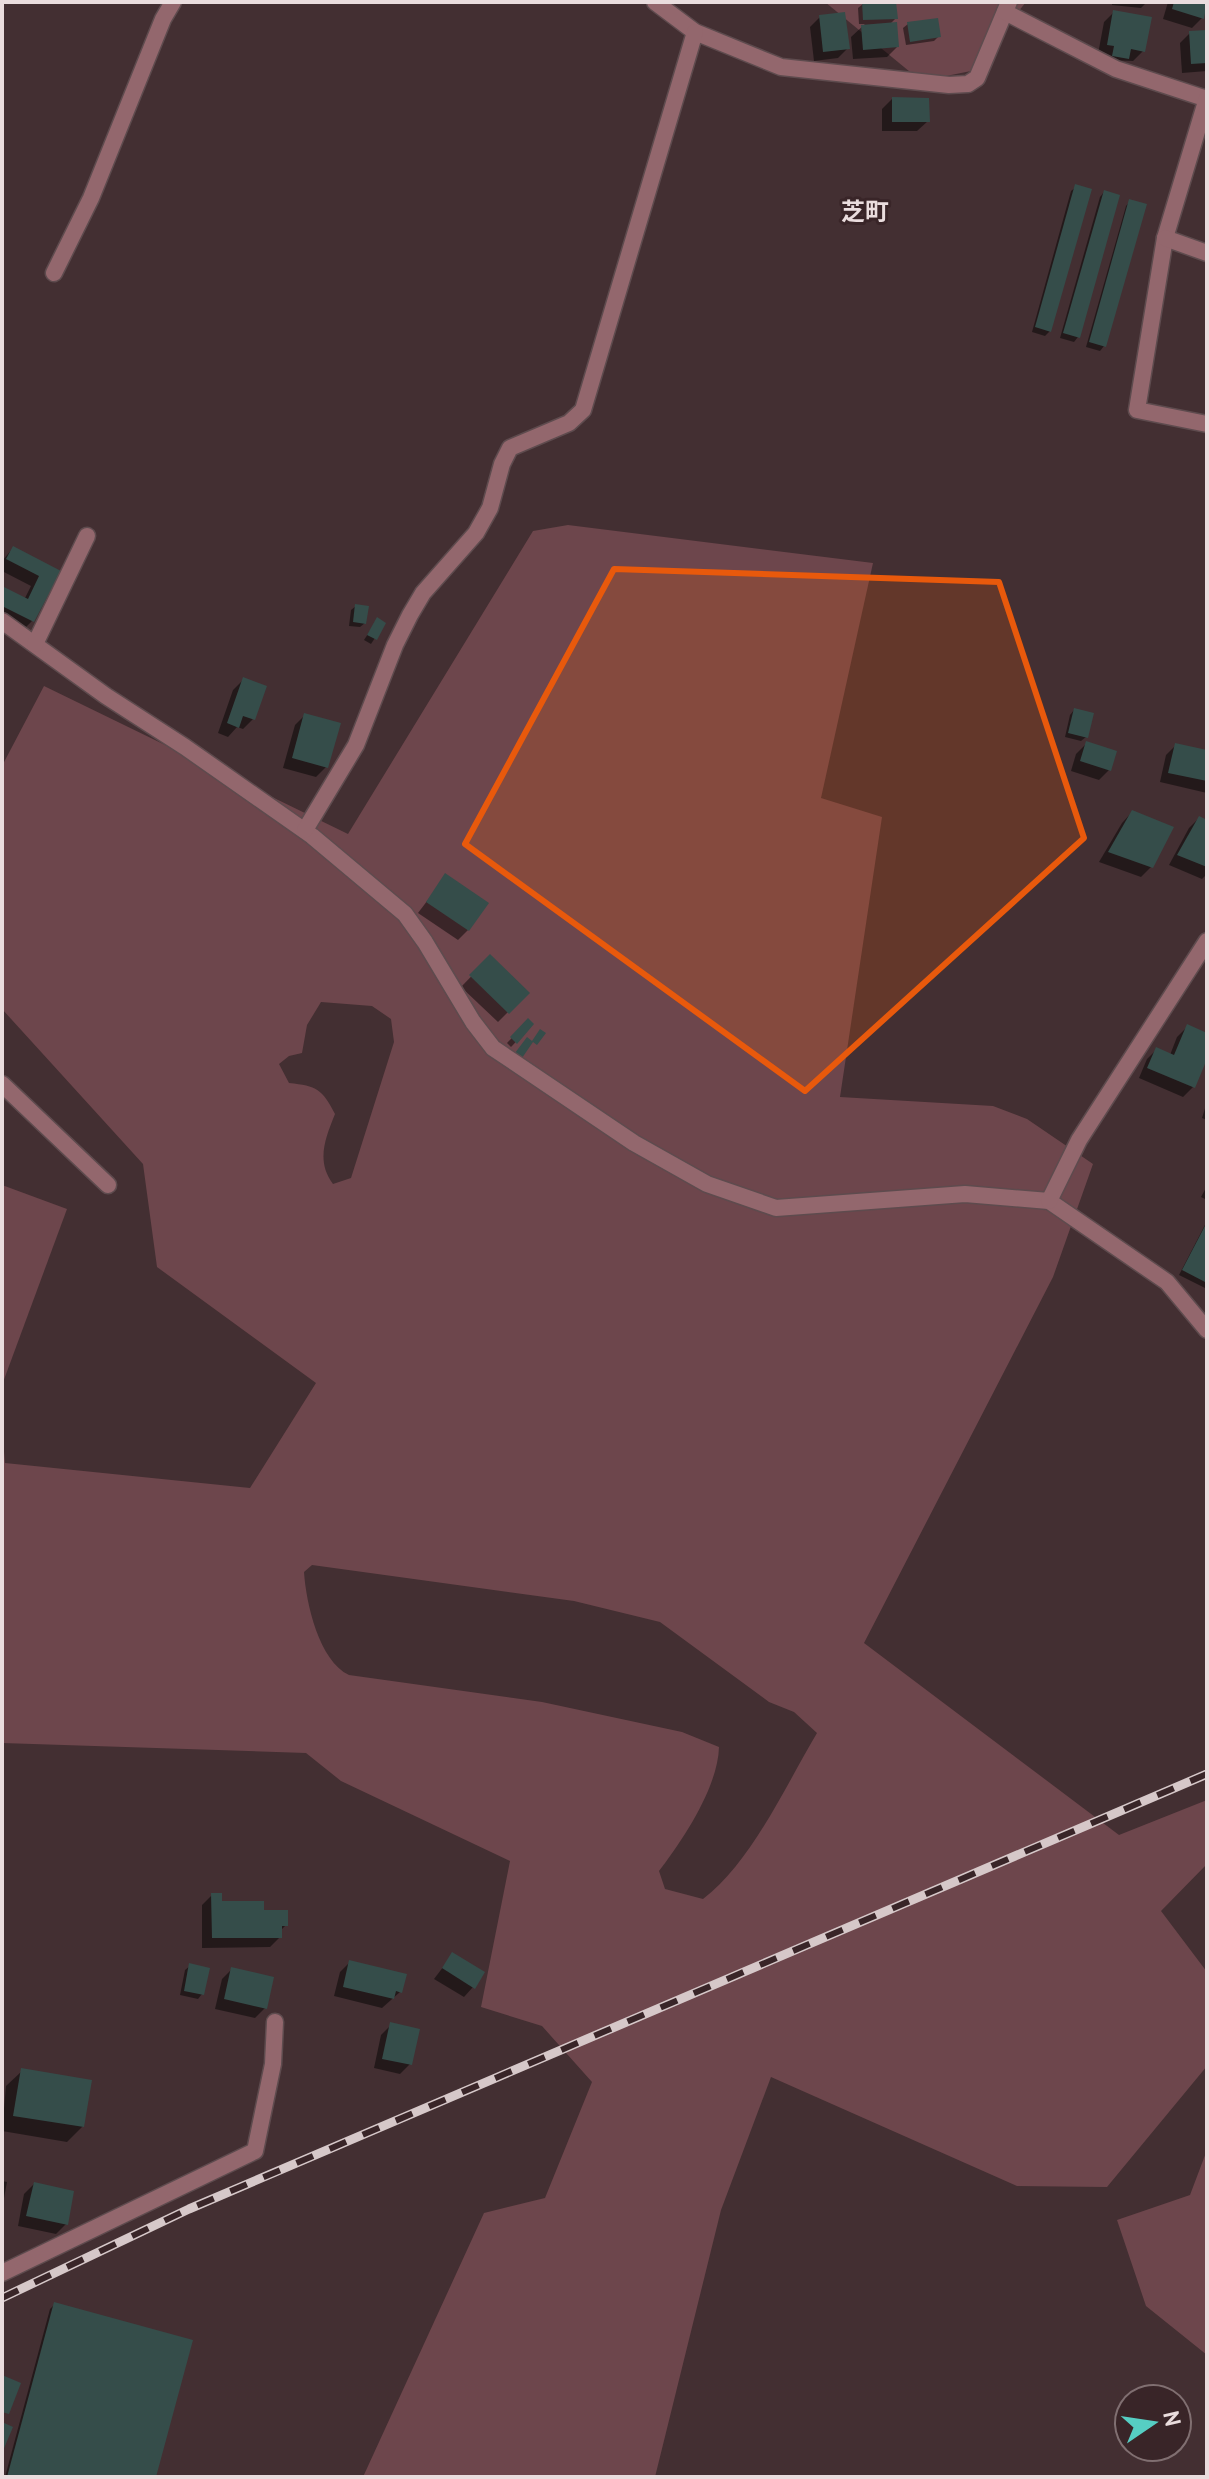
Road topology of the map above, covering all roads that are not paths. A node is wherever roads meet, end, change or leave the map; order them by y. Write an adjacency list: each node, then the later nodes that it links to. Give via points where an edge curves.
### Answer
1 (173, 2): 8 (street)
2 (655, 2): 4 (street)
3 (1007, 7): 4 (street, via 977,78 968,84 781,67); 5 (street, via 1116,69)
4 (695, 32): 13 (street, via 583,410 569,423 510,448 490,508 410,615 356,745)
5 (1206, 99): 6 (street)
6 (1165, 238): 7 (street); 9 (street, via 1137,410)
7 (1207, 253)
8 (54, 273)
9 (1207, 424)
10 (87, 536): 12 (street)
11 (2, 621): 12 (street)
12 (35, 644): 13 (street)
13 (305, 830): 17 (street, via 405,914 493,1048 634,1143 707,1184 776,1208 965,1194)
14 (1207, 941): 17 (street, via 1079,1140)
15 (2, 1084): 16 (street)
16 (108, 1185)
17 (1049, 1201): 18 (street, via 1167,1282)
18 (1207, 1330)
19 (275, 2022): 20 (street, via 273,2064 255,2151)
20 (2, 2273)

